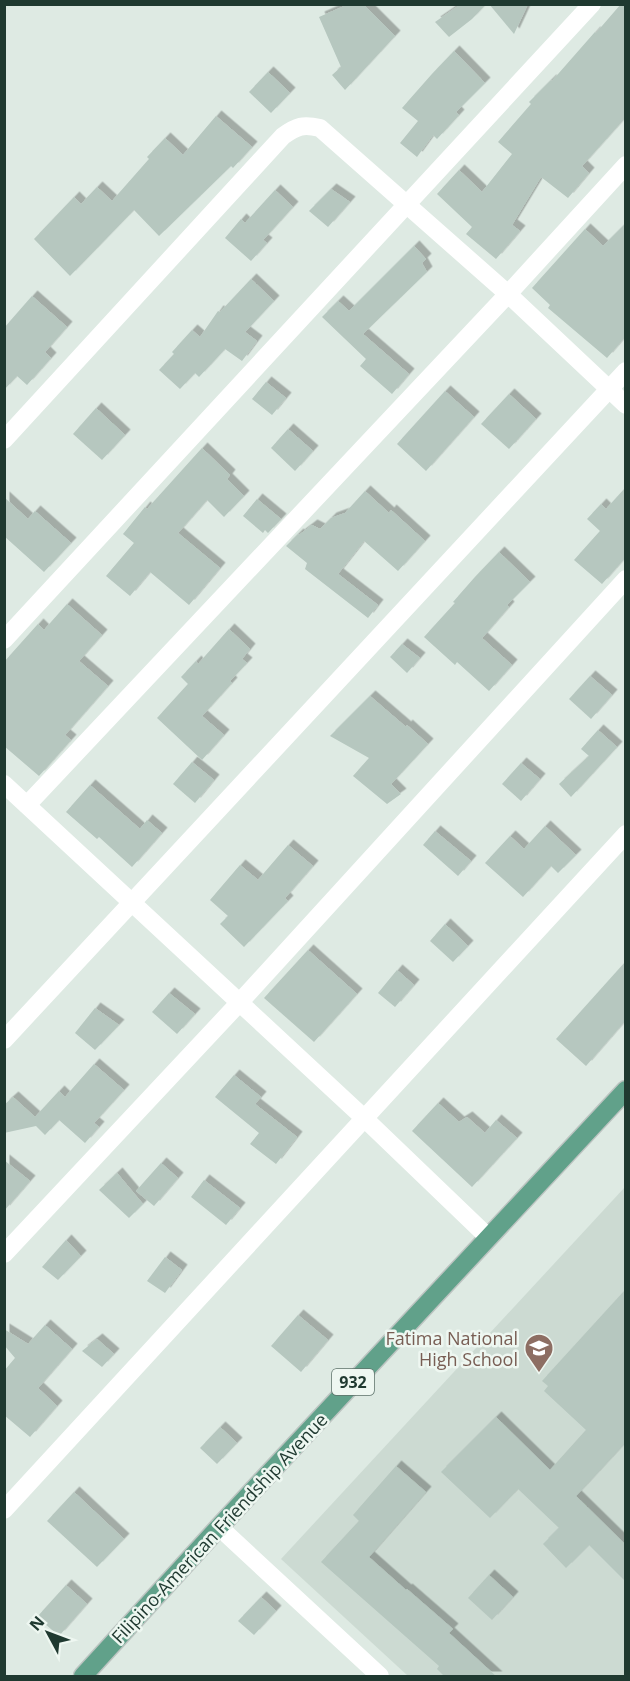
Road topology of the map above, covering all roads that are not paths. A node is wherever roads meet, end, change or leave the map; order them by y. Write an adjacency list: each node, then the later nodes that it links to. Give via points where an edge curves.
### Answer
1 (592, 4): 3 (street)
2 (626, 165): 4 (street)
3 (406, 205): 4 (street); 8 (street, via 320,128 294,128); 10 (street)
4 (508, 294): 6 (street); 12 (street)
5 (626, 371): 6 (street)
6 (609, 389): 7 (street); 14 (street)
7 (626, 405)
8 (4, 440)
9 (626, 579): 15 (street)
10 (4, 640)
11 (4, 784): 12 (street)
12 (27, 805): 14 (street)
13 (626, 834): 18 (street)
14 (131, 902): 15 (street); 16 (street)
15 (240, 1002): 18 (street); 20 (street)
16 (8, 1028)
17 (626, 1089): 19 (main road, Filipino-American Friendship Avenue / 932)
18 (364, 1118): 19 (street); 21 (street)
19 (488, 1237): 22 (main road, Filipino-American Friendship Avenue / 932)
20 (4, 1254)
21 (4, 1510)
22 (219, 1527): 23 (main road, Filipino-American Friendship Avenue / 932); 24 (street)
23 (83, 1677)
24 (380, 1677)

